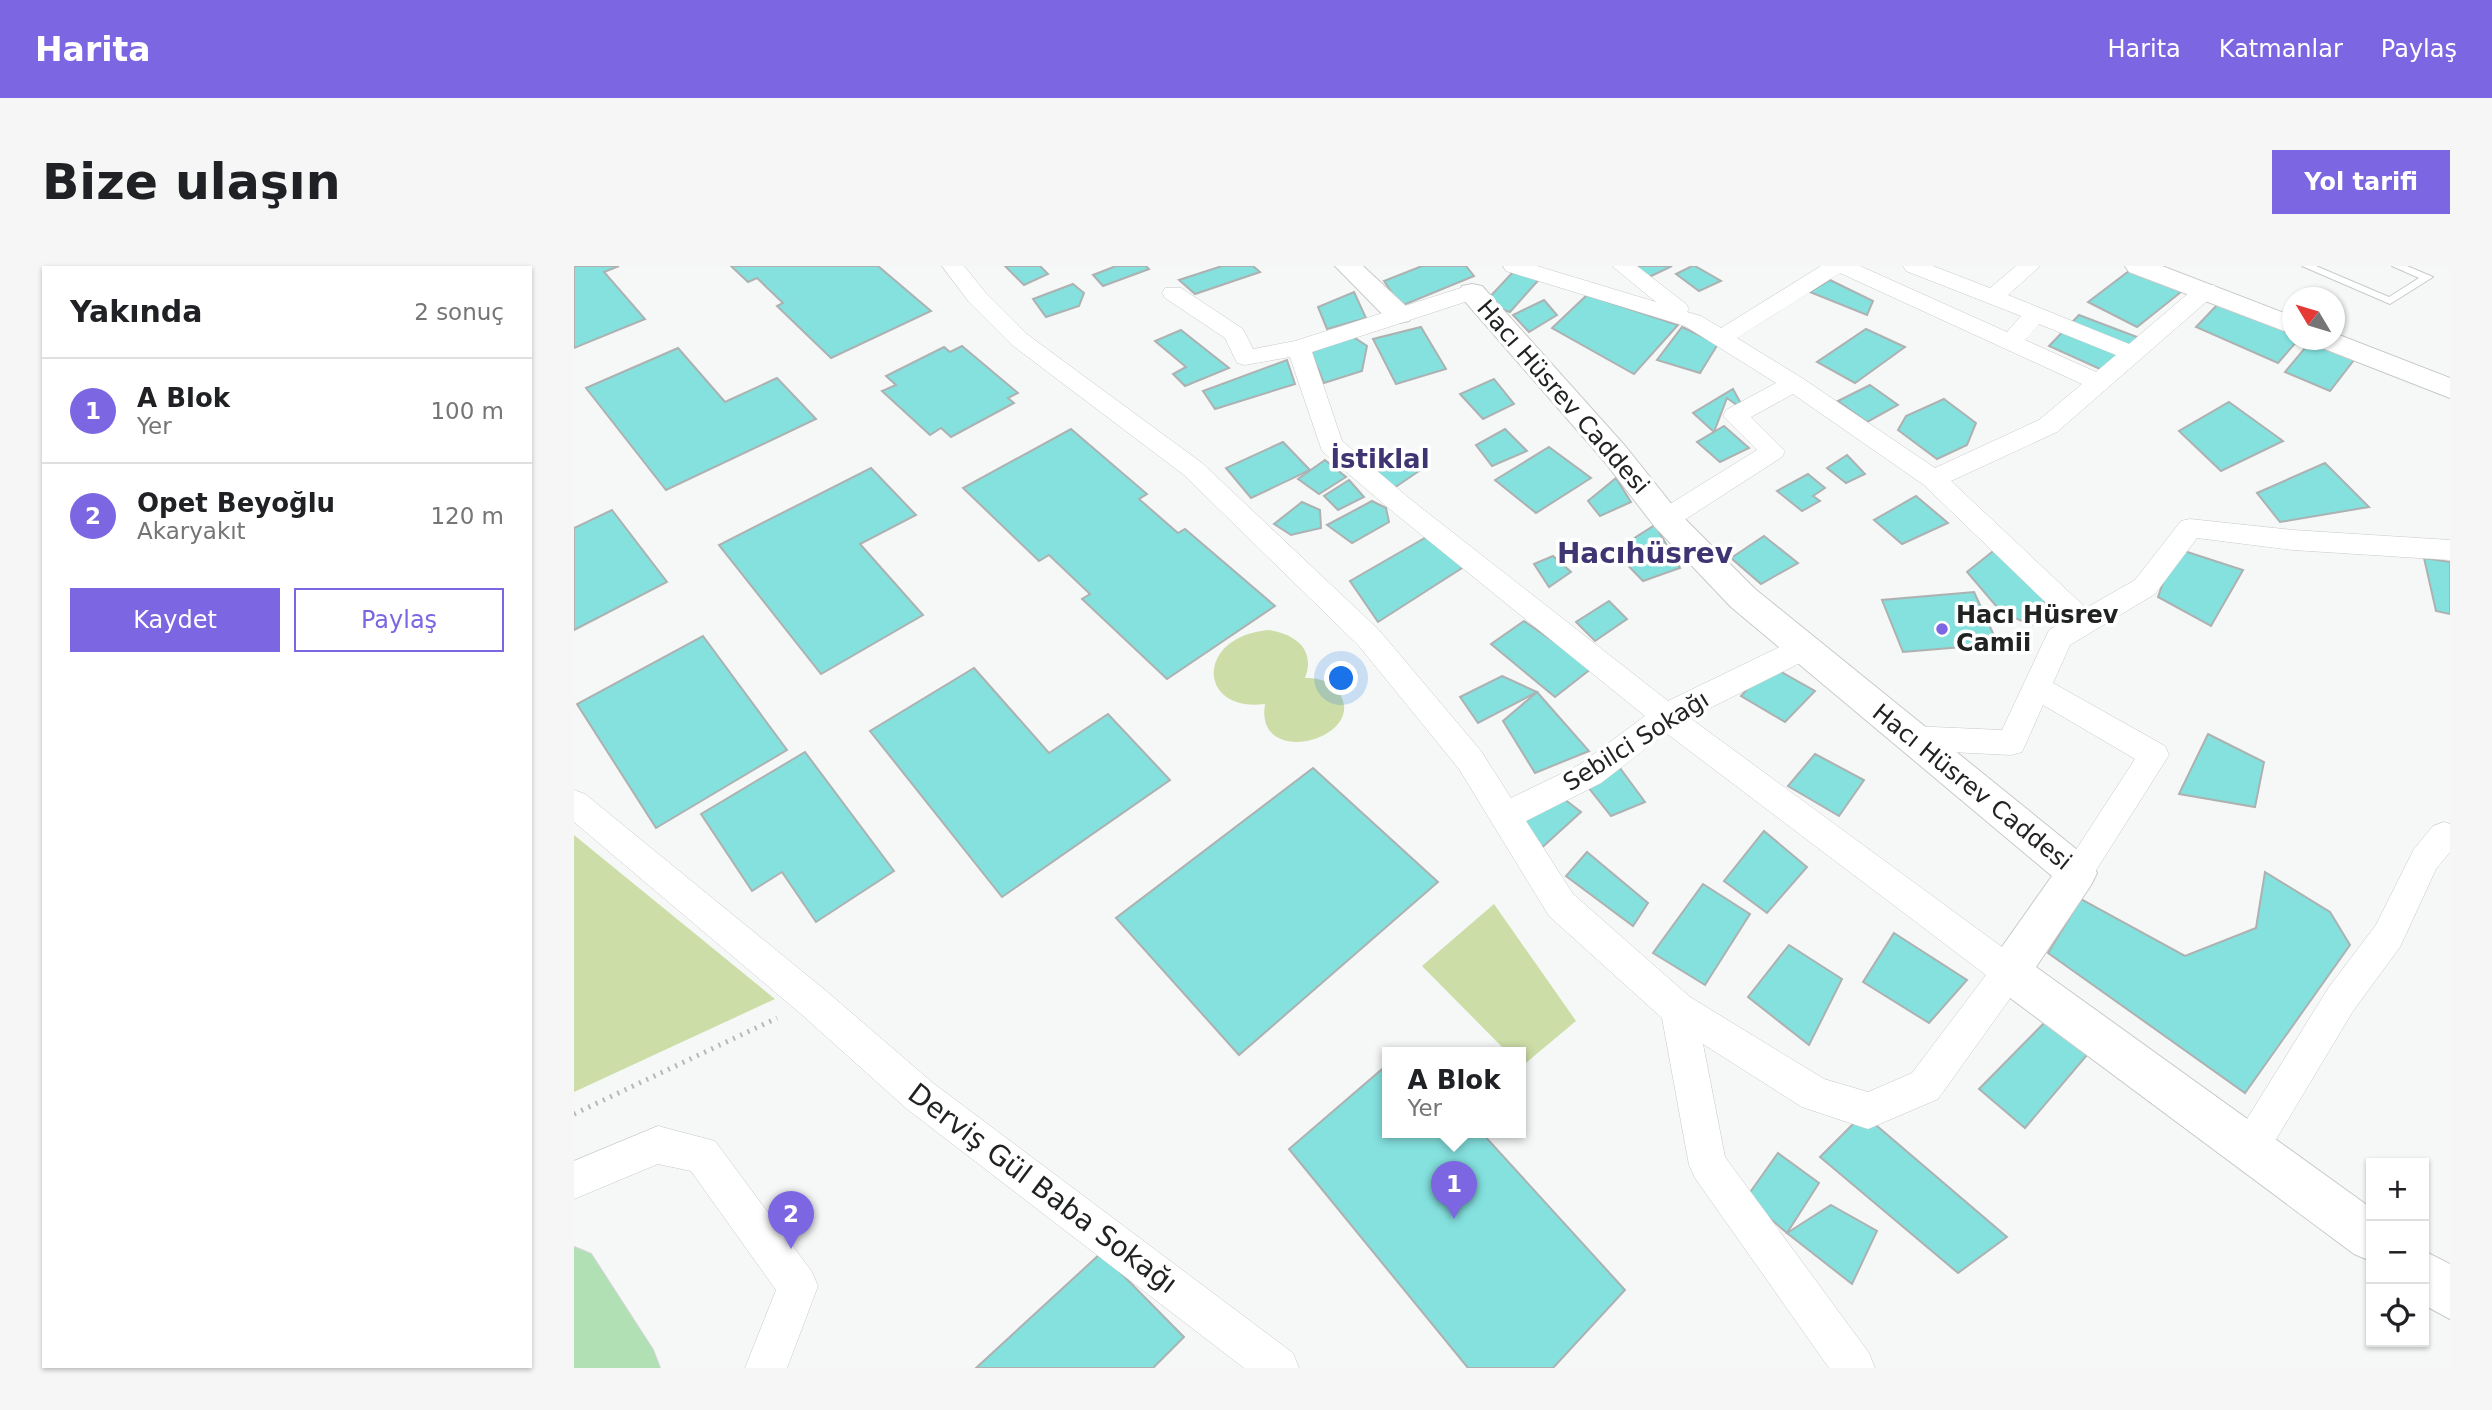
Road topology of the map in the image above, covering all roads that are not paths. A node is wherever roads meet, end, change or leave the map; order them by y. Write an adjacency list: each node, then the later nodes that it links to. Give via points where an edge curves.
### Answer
1 (953, 266): 37 (street, via 1020,340 1193,469 1369,638 1470,760)
2 (1348, 266): 17 (street)
3 (1514, 266): 18 (street)
4 (1623, 266): 18 (street)
5 (1836, 266): 20 (street)
6 (1842, 266): 21 (street)
7 (1914, 266): 15 (street)
8 (2029, 266): 15 (street)
9 (2138, 266): 12 (street)
10 (2306, 266): 11 (lane, via 2390,301 2428,277)
11 (2397, 266)
12 (2206, 290): 19 (street); 24 (street)
13 (1472, 292): 17 (street); 29 (street, Hacı Hüsrev Caddesi)
14 (1173, 293): 23 (street, via 1235,334 1245,358)
15 (1993, 297): 16 (street)
16 (2035, 314): 21 (street); 24 (street)
17 (1399, 315): 23 (street)
18 (1693, 320): 20 (street)
19 (2282, 322)
20 (1722, 338): 25 (street)
21 (2010, 342): 26 (street)
22 (2345, 347): 27 (street)
23 (1299, 348): 34 (street, via 1331,445)
24 (2133, 354): 26 (street)
25 (1794, 383): 28 (street); 29 (street, via 1735,416 1773,451)
26 (2101, 383): 28 (street, via 2048,426)
27 (2450, 390)
28 (1933, 479): 31 (street)
29 (1667, 519): 32 (street, Hacı Hüsrev Caddesi, via 1744,598)
30 (2450, 550): 31 (street, via 2190,528 2145,587)
31 (2084, 623): 33 (street, via 2059,638)
32 (1804, 648): 34 (street, Sebilci Sokağı); 35 (street, Hacı Hüsrev Caddesi)
33 (2038, 688): 35 (street, via 2011,743); 39 (street, via 2154,755)
34 (1666, 716): 37 (street, Sebilci Sokağı, via 1590,774); 40 (street)
35 (1910, 738): 39 (street, Hacı Hüsrev Caddesi)
36 (574, 803): 52 (street, Derviş Gül Baba Sokağı, via 920,1096)
37 (1505, 816): 41 (street, via 1561,905)
38 (2450, 838): 42 (street, via 2444,836 2425,859 2388,936 2341,999)
39 (2077, 873): 40 (street, Hacı Hüsrev Caddesi)
40 (2009, 972): 41 (street, via 1925,1087 1868,1111 1815,1094); 42 (street)
41 (1678, 1009): 53 (street, via 1708,1165)
42 (2250, 1148): 44 (street)
43 (574, 1180): 51 (street, via 658,1145 702,1154 798,1286)
44 (2366, 1233)
45 (574, 1271): 48 (main road)
46 (2429, 1279): 47 (street)
47 (2450, 1294)
48 (600, 1312): 49 (main road); 50 (main road)
49 (591, 1368)
50 (635, 1368)
51 (766, 1368)
52 (1278, 1368)
53 (1854, 1368)

